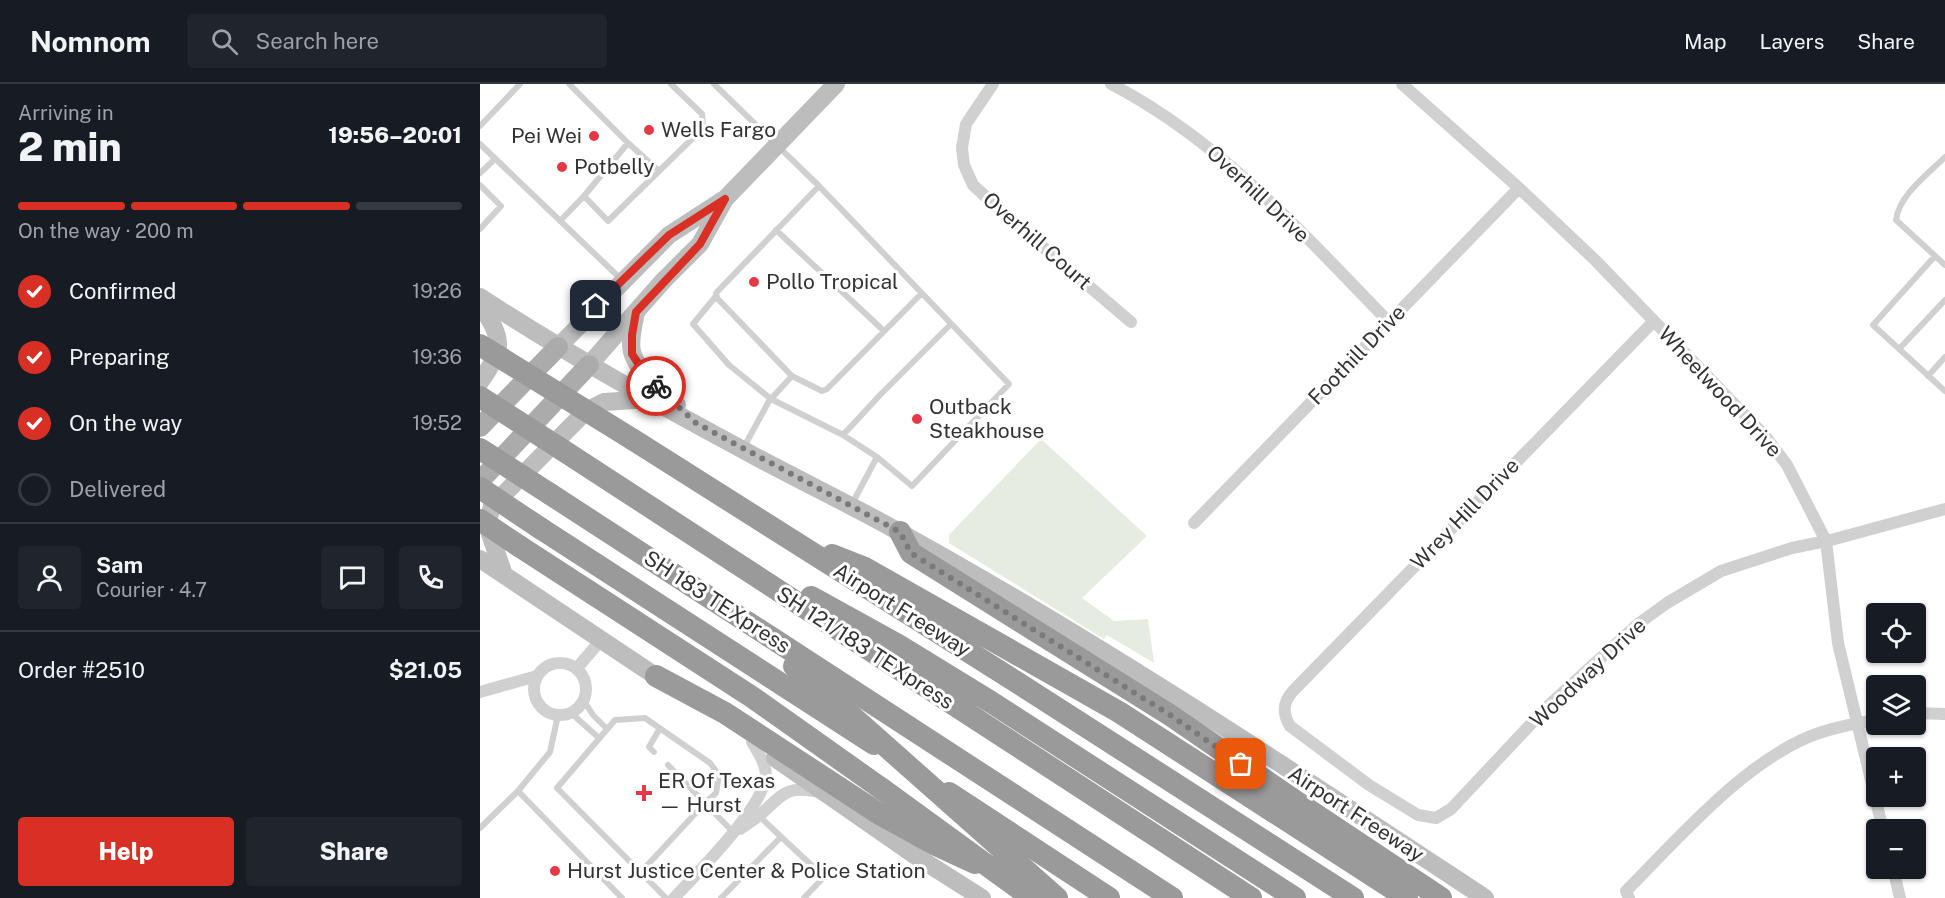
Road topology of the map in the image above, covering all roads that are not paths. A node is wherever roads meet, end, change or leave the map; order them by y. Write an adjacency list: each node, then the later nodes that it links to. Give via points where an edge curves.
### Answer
1 (520, 84): 9 (lane)
2 (569, 84): 10 (lane)
3 (671, 84): 15 (lane, via 702,114 703,123 700,131)
4 (714, 84): 12 (lane)
5 (836, 84): 12 (main road)
6 (993, 84): 35 (street, Overhill Court, via 966,124 964,165 974,185)
7 (1111, 84): 36 (street, Overhill Drive, via 1197,138 1264,195)
8 (1402, 84): 19 (street, Wheelwood Drive)
9 (480, 126)
10 (628, 142): 15 (lane); 20 (lane)
11 (480, 144): 14 (lane)
12 (777, 144): 18 (lane); 21 (main road)
13 (1945, 157): 25 (lane, via 1903,200 1896,220)
14 (495, 159): 16 (lane); 22 (lane)
15 (659, 171): 20 (lane, via 608,221)
16 (480, 173)
17 (480, 185): 23 (lane, via 501,206)
18 (819, 186): 24 (lane); 28 (lane)
19 (1519, 188): 34 (street, Wheelwood Drive); 36 (street, Foothill Drive)
20 (584, 196): 22 (lane)
21 (725, 199): 27 (main road, via 669,235); 33 (main road, via 700,244)
22 (560, 221): 27 (lane)
23 (480, 229)
24 (776, 230): 29 (lane); 38 (lane)
25 (1935, 256): 26 (lane); 41 (lane, via 1873,325)
26 (1945, 265)
27 (622, 280): 40 (main road)
28 (921, 294): 37 (lane); 38 (lane)
29 (716, 296): 44 (lane); 50 (lane, via 693,324 729,365)
30 (480, 297): 40 (main road, Airport Freeway)
31 (1945, 300): 41 (lane)
32 (480, 303): 46 (main road, via 497,332 498,347)
33 (636, 312): 43 (main road); 51 (main road, via 632,354 647,377)
34 (1654, 321): 64 (street, Wheelwood Drive, via 1765,436 1787,465); 77 (street, Wrey Hill Drive, via 1287,697)
35 (1131, 322)
36 (1389, 322): 62 (street, Foothill Drive)
37 (951, 324): 53 (lane); 56 (lane, via 1009,384 912,486)
38 (884, 331): 44 (lane, via 827,389 822,391)
39 (480, 345): 65 (highway, Airport Freeway, bridge)
40 (558, 347): 43 (main road, Airport Freeway); 52 (main road)
41 (1899, 349): 45 (lane)
42 (1945, 357): 45 (lane)
43 (589, 365): 49 (main road, Airport Freeway); 57 (main road)
44 (792, 376): 50 (lane)
45 (1928, 376): 47 (lane)
46 (480, 382)
47 (1945, 391)
48 (480, 397): 67 (highway, SH 121/183 TEXpress, bridge)
49 (651, 399): 51 (main road, Airport Freeway); 68 (main road, via 604,402 586,411 492,506 487,525)
50 (771, 399): 53 (lane); 55 (lane)
51 (696, 423): 55 (main road, Airport Freeway)
52 (480, 427)
53 (843, 435): 56 (lane)
54 (480, 449): 69 (highway, SH 183 TEXpress, bridge)
55 (743, 449): 59 (main road, Airport Freeway)
56 (877, 457): 59 (lane)
57 (480, 481)
58 (480, 488): 109 (highway, bridge)
59 (851, 507): 63 (main road, Airport Freeway)
60 (1945, 509): 64 (street, Woodway Drive)
61 (480, 520): 106 (highway, bridge, via 762,704)
62 (1194, 523)
63 (900, 532): 115 (highway, via 911,553 1170,715); 116 (main road, Airport Freeway, via 1114,657)
64 (1826, 541): 77 (street, Woodway Drive, via 1720,572 1667,603 1638,624 1548,706 1452,809 1436,818 1418,815 1369,785 1296,731); 83 (street, Wheelwood Drive, via 1838,643)
65 (797, 542): 113 (highway, Airport Freeway); 114 (highway, via 865,568 1070,683)
66 (480, 559): 68 (main road)
67 (736, 564): 111 (highway, SH 121/183 TEXpress); 112 (highway, via 821,602 898,645)
68 (504, 575): 70 (main road)
69 (717, 602): 76 (highway, SH 183 TEXpress); 108 (highway, bridge)
70 (601, 639): 71 (street); 73 (main road)
71 (577, 668): 72 (street, via 560,662 543,668); 75 (street, via 587,687)
72 (537, 675): 74 (street); 81 (street, via 537,701 542,708)
73 (656, 676): 87 (main road); 107 (highway, via 725,713 878,813)
74 (480, 692)
75 (584, 701): 78 (street); 85 (lane)
76 (883, 710): 110 (highway, SH 121/183 TEXpress)
77 (1284, 711)
78 (571, 713): 81 (street); 86 (lane)
79 (1926, 713): 80 (street)
80 (1945, 714)
81 (558, 715): 90 (lane, via 550,752)
82 (1866, 722): 83 (street)
83 (1857, 723): 94 (street, Wheelwood Drive); 117 (street, via 1817,734 1778,754 1724,793 1626,891)
84 (660, 728): 85 (lane, via 645,718 615,720); 88 (lane, via 650,747); 92 (lane, via 710,763 719,775 716,793)
85 (607, 729): 86 (lane)
86 (599, 738): 98 (lane, via 557,788)
87 (752, 742): 91 (main road); 96 (street, via 766,774 763,789)
88 (654, 752)
89 (668, 765): 92 (lane)
90 (518, 791): 95 (lane); 100 (lane)
91 (826, 794): 93 (street, via 802,788 780,795); 105 (main road)
92 (705, 803): 96 (lane); 98 (lane)
93 (759, 816): 96 (street); 97 (lane)
94 (1880, 819)
95 (480, 828)
96 (734, 833): 102 (street)
97 (781, 837): 103 (lane); 104 (lane, via 824,877)
98 (640, 872): 101 (lane)
99 (1896, 879): 118 (street)
100 (622, 898)
101 (666, 898)
102 (674, 898)
103 (721, 898)
104 (804, 898)
105 (982, 898)
106 (1032, 898)
107 (1049, 898)
108 (1057, 898)
109 (1108, 898)
110 (1172, 898)
111 (1251, 898)
112 (1294, 898)
113 (1353, 898)
114 (1407, 898)
115 (1441, 898)
116 (1485, 898)
117 (1629, 898)
118 (1900, 898)

